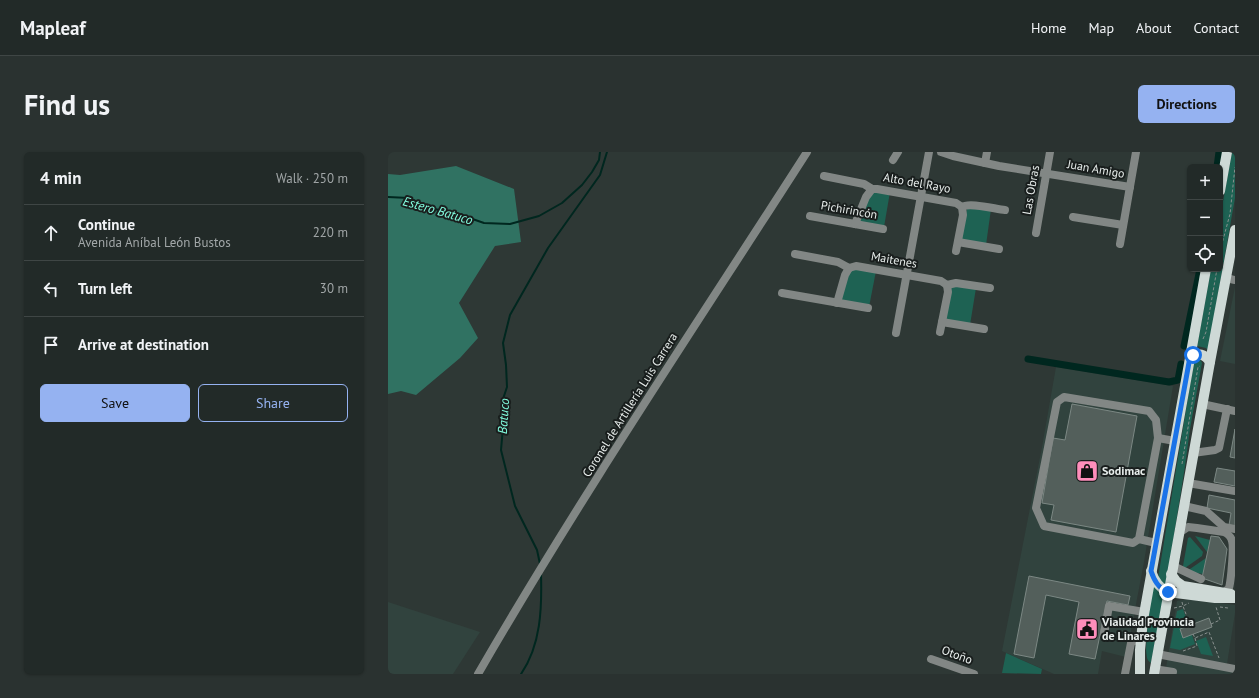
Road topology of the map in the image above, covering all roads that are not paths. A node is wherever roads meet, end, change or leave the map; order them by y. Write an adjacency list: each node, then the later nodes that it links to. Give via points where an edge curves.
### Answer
1 (807, 152): 75 (street, Coronel de Artillería Luis Carrera, via 538,572)
2 (898, 152): 9 (street)
3 (929, 152): 16 (street)
4 (941, 152): 10 (street, Juan Amigo)
5 (987, 152): 10 (street)
6 (1050, 152): 11 (street, Las Obras)
7 (1136, 152): 14 (street)
8 (1227, 152): 12 (main road)
9 (893, 160)
10 (985, 163): 11 (street, Juan Amigo)
11 (1047, 173): 14 (street, Juan Amigo); 25 (street, Las Obras)
12 (1223, 174)
13 (824, 176): 15 (street, Alto del Rayo, via 864,184)
14 (1130, 188): 22 (street)
15 (872, 189): 16 (street, Alto del Rayo); 21 (street)
16 (921, 196): 17 (street, Alto del Rayo, via 956,203); 33 (street)
17 (962, 207): 18 (street, Alto del Rayo, via 970,205); 26 (street)
18 (1005, 210)
19 (810, 216): 21 (street, Pichirincón)
20 (1073, 217): 22 (street)
21 (855, 224): 23 (street, Pichirincón)
22 (1123, 225): 27 (street)
23 (884, 228)
24 (1235, 230): 34 (main road)
25 (1036, 233)
26 (958, 242): 28 (street); 29 (street)
27 (1120, 244)
28 (999, 249)
29 (956, 251)
30 (795, 254): 31 (street, Maitenes, via 838,262)
31 (849, 268): 33 (street, Maitenes, via 856,266); 38 (street)
32 (1205, 272): 44 (main road)
33 (907, 274): 35 (street, Maitenes); 43 (street)
34 (1230, 279): 45 (main road)
35 (947, 284): 36 (street, Maitenes); 40 (street, via 948,292)
36 (990, 288)
37 (782, 293): 38 (street)
38 (837, 303): 39 (street)
39 (868, 308)
40 (942, 322): 41 (street); 42 (street)
41 (984, 329)
42 (940, 332)
43 (896, 333)
44 (1190, 357): 45 (main road, via 1202,355); 49 (main road)
45 (1210, 362): 46 (main road)
46 (1202, 404): 47 (street); 50 (main road)
47 (1231, 410): 50 (street, via 1219,448)
48 (1158, 438): 49 (street); 56 (street); 56 (street, via 1156,420 1149,411 1064,397 1057,402 1036,508 1044,526 1133,543)
49 (1175, 441): 57 (main road)
50 (1193, 453): 51 (main road)
51 (1188, 482): 52 (street); 53 (main road)
52 (1235, 491)
53 (1184, 506): 54 (street, via 1206,511 1224,527); 55 (main road)
54 (1235, 529)
55 (1179, 533): 58 (main road); 62 (street, via 1185,528 1192,527 1229,535 1233,545 1231,576 1229,588)
56 (1139, 539): 57 (street)
57 (1156, 543): 59 (main road)
58 (1172, 570): 60 (street); 61 (main road); 62 (main road, via 1176,581 1183,586)
59 (1151, 571): 61 (main road, via 1158,585); 65 (main road)
60 (1201, 579)
61 (1168, 592): 64 (main road); 68 (main road)
62 (1224, 592): 63 (main road)
63 (1235, 595)
64 (1235, 598)
65 (1144, 612): 66 (street, via 1109,606); 67 (main road)
66 (1104, 634)
67 (1140, 637): 70 (main road); 77 (street, via 1131,643)
68 (1157, 654): 71 (street, via 1219,665); 74 (main road)
69 (931, 659): 73 (street, Otoño)
70 (1140, 662): 74 (main road); 78 (main road)
71 (1230, 670)
72 (1169, 671): 74 (street)
73 (965, 672): 76 (street, Otoño)
74 (1154, 672)
75 (478, 674)
76 (974, 674)
77 (1125, 674)
78 (1140, 674)

